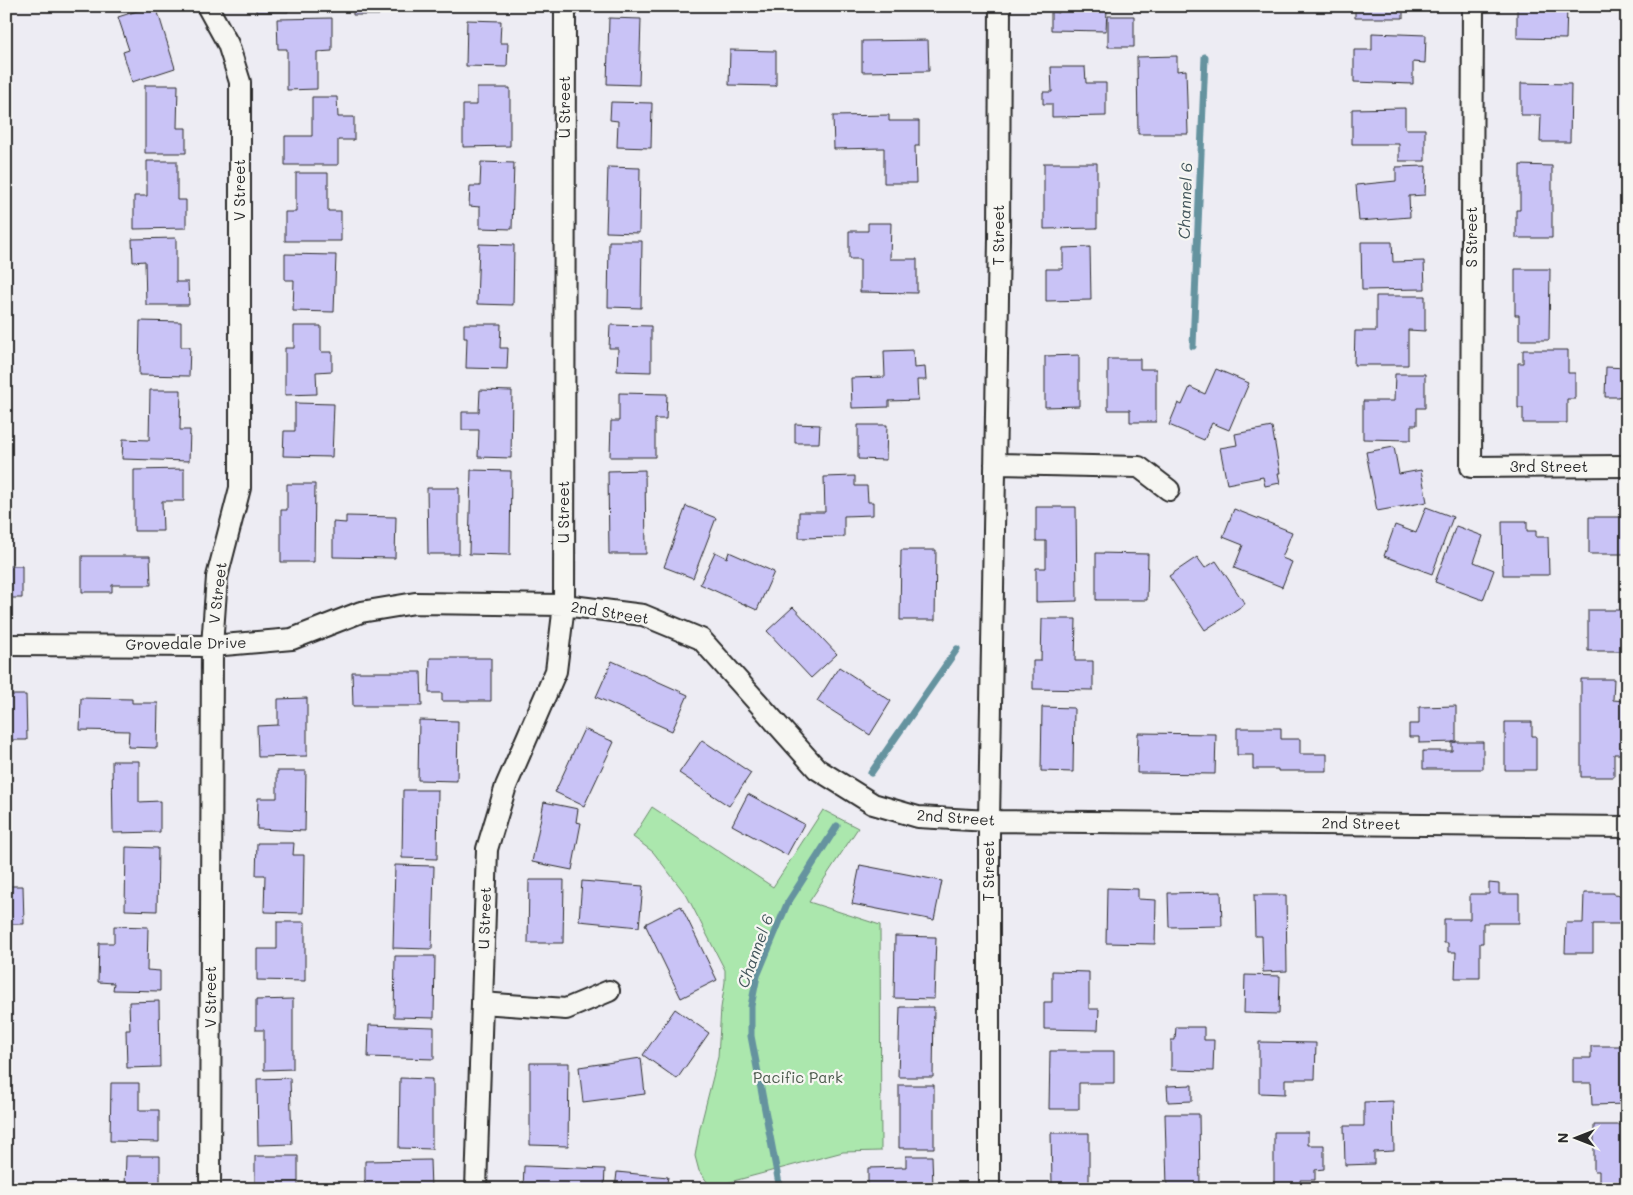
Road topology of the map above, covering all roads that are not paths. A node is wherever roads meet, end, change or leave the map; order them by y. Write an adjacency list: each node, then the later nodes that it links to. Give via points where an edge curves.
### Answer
1 (207, 6): 12 (street, V Street, via 228,44 240,82 240,488 217,577)
2 (565, 6): 9 (street, U Street)
3 (1000, 6): 5 (street, T Street)
4 (1473, 6): 7 (street, S Street)
5 (995, 464): 8 (street, via 1140,467); 13 (street, T Street)
6 (1627, 466): 7 (street, 3rd Street)
7 (1471, 467)
8 (1169, 490)
9 (564, 606): 10 (street, 2nd Street, via 415,604); 13 (street, 2nd Street, via 643,615 701,639 817,769 873,804 918,817); 16 (street, U Street, via 556,671 506,786 487,849)
10 (361, 612): 12 (street, Grovedale Drive, via 292,639)
11 (6, 645): 12 (street, Grovedale Drive)
12 (212, 646): 17 (street, V Street)
13 (989, 821): 14 (street, 2nd Street); 19 (street, T Street)
14 (1627, 827)
15 (609, 991): 16 (street, via 566,1009)
16 (482, 1003): 18 (street, U Street)
17 (210, 1189)
18 (476, 1189)
19 (989, 1189)

